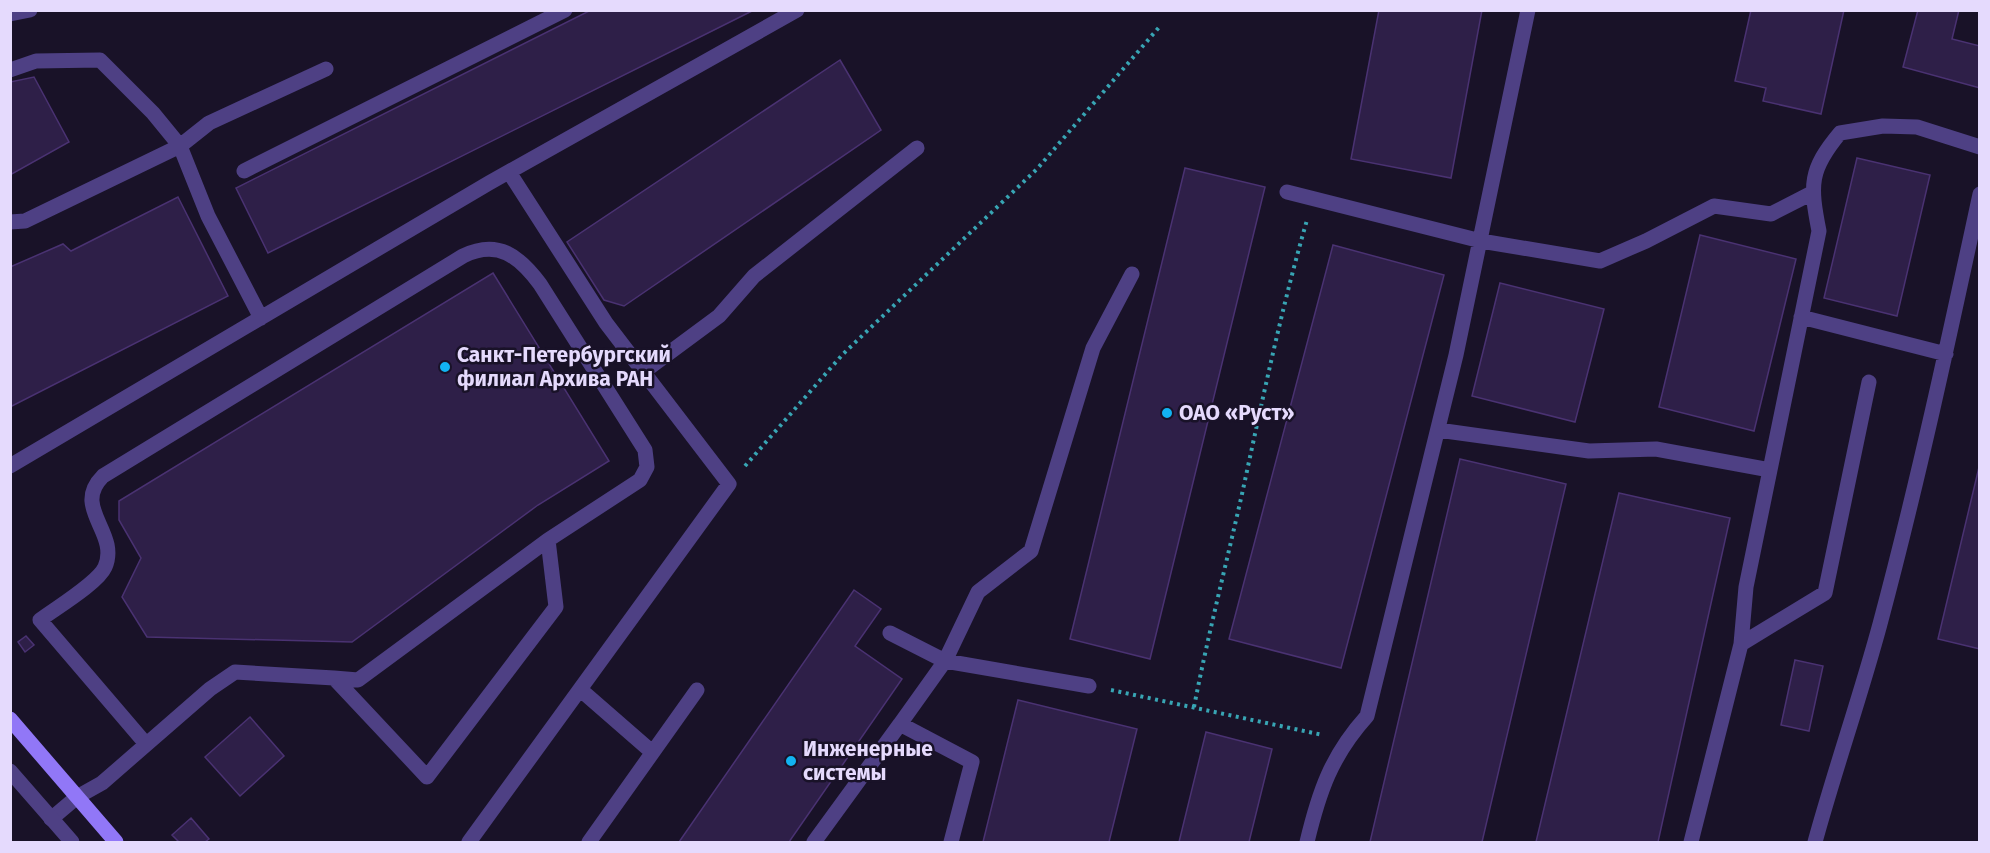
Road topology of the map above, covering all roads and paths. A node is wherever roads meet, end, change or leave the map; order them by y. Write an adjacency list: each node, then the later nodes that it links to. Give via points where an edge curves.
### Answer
1 (30, 10): 5 (street)
2 (565, 10): 12 (street)
3 (797, 10): 13 (street)
4 (1528, 10): 19 (street)
5 (10, 15)
6 (1161, 25): 29 (path, via 1037,169 843,354)
7 (326, 69): 9 (street, via 208,123)
8 (10, 70): 9 (street, via 36,62 100,60)
9 (180, 146): 18 (street, via 25,221); 22 (street, via 208,216)
10 (1980, 147): 15 (street, via 1917,127 1882,126 1840,133 1821,156)
11 (917, 148): 24 (street, via 754,276 719,316)
12 (244, 171)
13 (509, 172): 22 (street); 24 (street)
14 (1287, 192): 17 (street)
15 (1812, 193): 19 (street, via 1772,214 1714,206 1600,261); 21 (street, via 1819,231)
16 (1980, 194): 23 (street)
17 (1314, 199): 19 (street); 38 (path, via 1287,290)
18 (10, 222)
19 (1481, 241): 26 (street)
20 (1132, 274): 33 (street, via 1093,348 1031,552 978,592)
21 (1801, 317): 23 (street); 28 (street)
22 (261, 318): 27 (street)
23 (1946, 354): 55 (street, via 1880,625)
24 (642, 373): 29 (street)
25 (1869, 382): 32 (street, via 1825,593)
26 (1438, 429): 28 (street, via 1589,451 1656,449); 41 (street, via 1367,716)
27 (10, 466)
28 (1770, 470): 32 (street, via 1746,587)
29 (729, 484): 37 (street)
30 (548, 540): 34 (street, via 358,680); 34 (street, via 556,607 427,777); 42 (street, via 640,480 646,467 645,450 524,262 507,253 478,249 123,464 93,486 95,515 107,543 105,568 40,620)
31 (890, 633): 33 (street)
32 (1740, 644): 54 (street)
33 (945, 661): 35 (street); 40 (street)
34 (334, 678): 42 (street, via 235,672)
35 (1089, 686): 38 (path)
36 (697, 690): 43 (street)
37 (582, 691): 43 (street); 49 (street)
38 (1194, 707): 41 (path)
39 (10, 719): 45 (main road)
40 (900, 724): 51 (street); 52 (street, via 972,762)
41 (1345, 741): 53 (street, via 1318,795)
42 (146, 744): 45 (street, via 102,783)
43 (652, 753): 50 (street)
44 (10, 771): 46 (street)
45 (77, 797): 46 (street); 48 (main road)
46 (51, 819): 47 (street)
47 (72, 843)
48 (116, 843)
49 (469, 843)
50 (589, 843)
51 (813, 843)
52 (951, 843)
53 (1307, 843)
54 (1691, 843)
55 (1815, 843)

